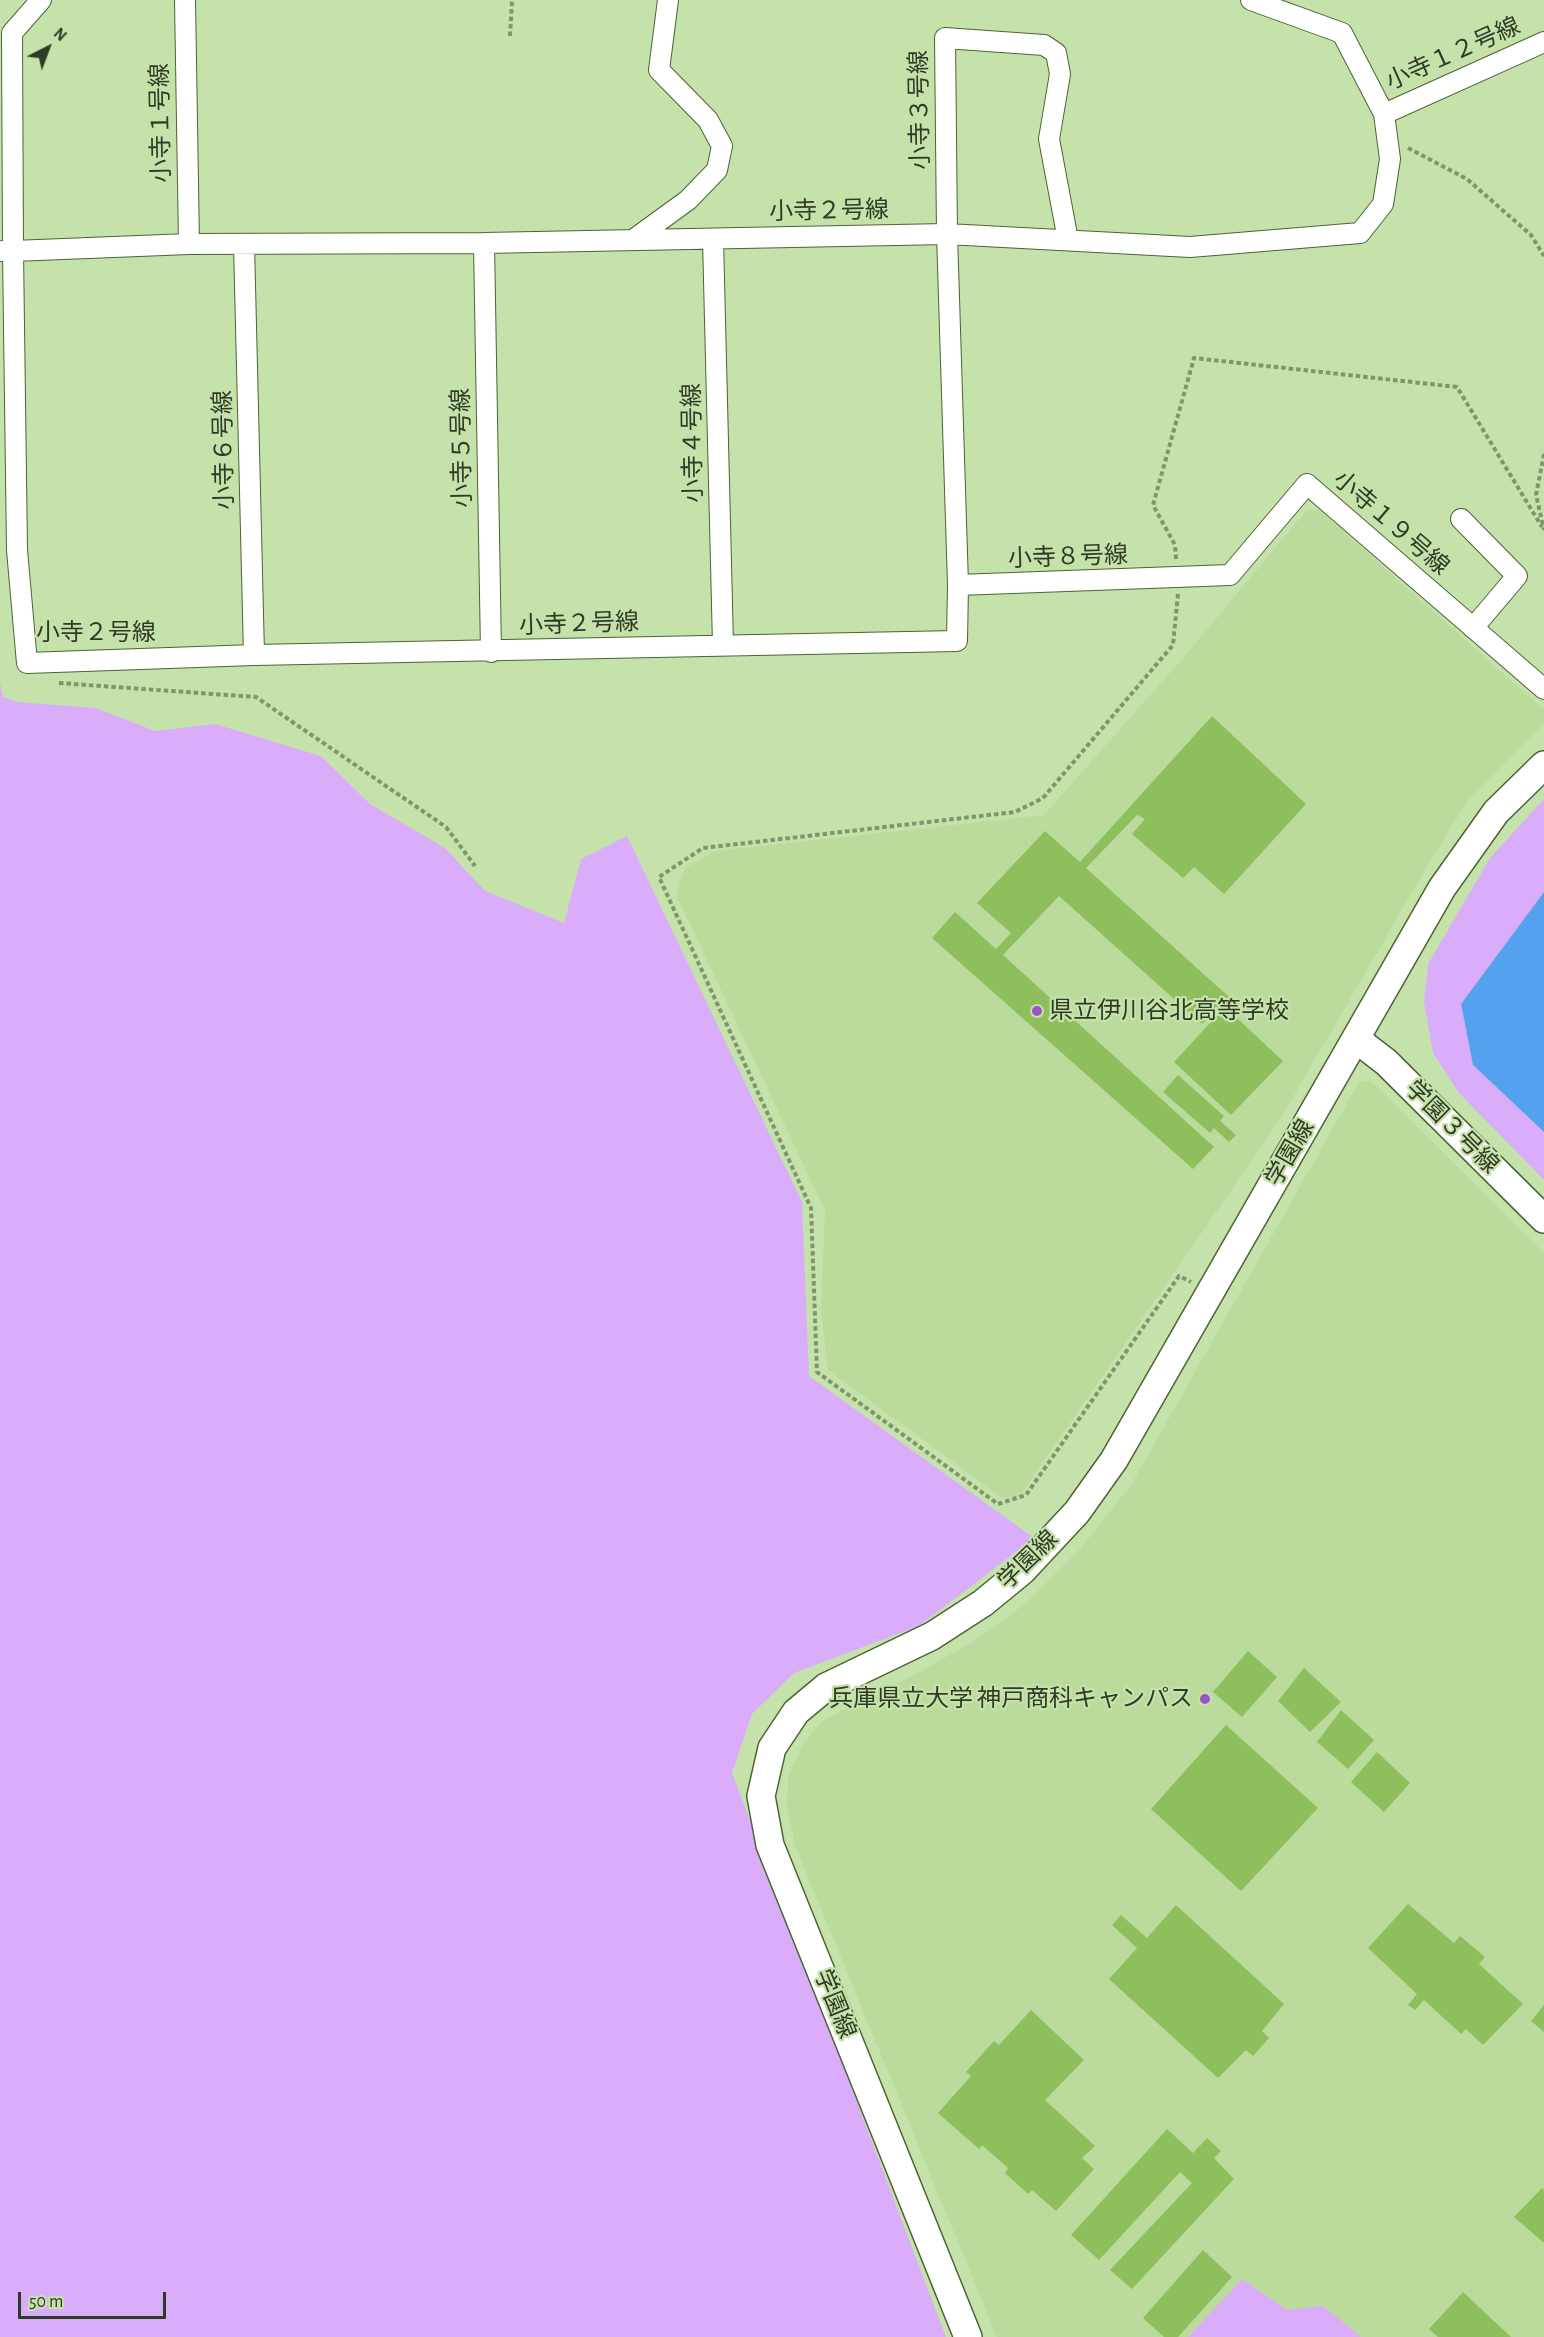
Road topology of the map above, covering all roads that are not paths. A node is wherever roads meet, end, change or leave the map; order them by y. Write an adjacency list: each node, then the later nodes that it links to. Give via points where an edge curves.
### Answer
1 (41, 0): 14 (street, via 12,33)
2 (184, 0): 12 (street, 小寺１号線)
3 (668, 0): 9 (street, via 658,70 708,120 722,146 717,170 688,200)
4 (1251, 0): 6 (street, 小寺２号線, via 1342,33)
5 (1544, 42): 6 (street, 小寺１２号線)
6 (1384, 114): 10 (street, 小寺２号線, via 1390,159 1383,204 1360,232 1190,247)
7 (947, 234): 8 (street, 小寺２号線); 10 (street, 小寺２号線); 10 (street, 小寺３号線, via 945,38 1044,45 1056,53 1060,74 1049,138); 17 (street, 小寺２号線)
8 (714, 239): 9 (street, 小寺２号線); 19 (street, 小寺４号線)
9 (633, 240): 11 (street, 小寺２号線)
10 (1068, 240)
11 (484, 243): 13 (street, 小寺２号線); 20 (street, 小寺５号線)
12 (189, 244): 13 (street, 小寺２号線); 14 (street, 小寺２号線)
13 (244, 244): 21 (street, 小寺６号線)
14 (7, 251): 21 (street, 小寺２号線, via 17,550 27,663)
15 (1461, 519): 18 (street, via 1517,576)
16 (1179, 579): 17 (street, 小寺８号線); 18 (street, 小寺１９号線, via 1230,576 1307,484)
17 (958, 585): 19 (street, 小寺２号線, via 957,641)
18 (1473, 628): 22 (street, 小寺１９号線)
19 (723, 645): 20 (street, 小寺２号線)
20 (491, 652): 21 (street, 小寺２号線)
21 (254, 655)
22 (1544, 689)
23 (1544, 765): 24 (street, 学園線, via 1496,812 1442,888)
24 (1356, 1039): 25 (street, 学園３号線, via 1386,1062); 26 (street, 学園線, via 1114,1460 1077,1512 1022,1571 982,1603 932,1636 826,1687 796,1712 772,1748 761,1796 770,1845)
25 (1544, 1219)
26 (968, 2337)

